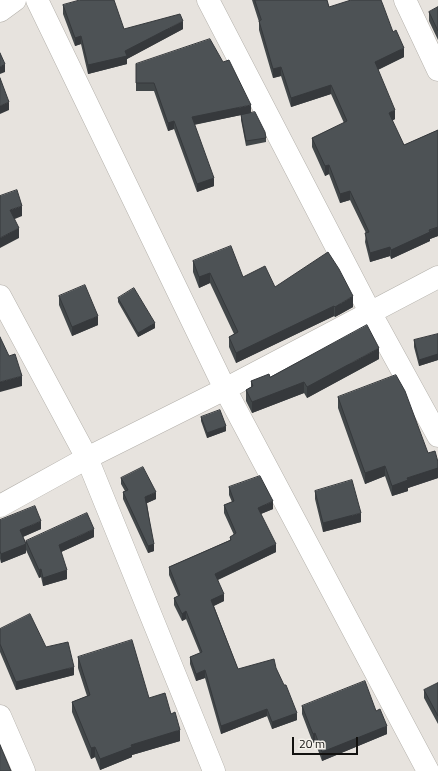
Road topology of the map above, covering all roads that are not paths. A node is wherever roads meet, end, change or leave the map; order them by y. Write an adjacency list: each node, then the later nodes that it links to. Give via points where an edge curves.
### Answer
1 (15, 0): 5 (street)
2 (37, 0): 10 (street)
3 (208, 0): 9 (street)
4 (405, 0): 6 (street)
5 (0, 11)
6 (438, 70)
7 (438, 277): 9 (street)
8 (0, 296): 12 (street)
9 (370, 312): 10 (street); 11 (street)
10 (225, 389): 12 (street); 17 (street)
11 (438, 436)
12 (87, 458): 13 (street); 16 (street)
13 (0, 506)
14 (0, 716): 15 (street)
15 (24, 771)
16 (214, 771)
17 (428, 771)

